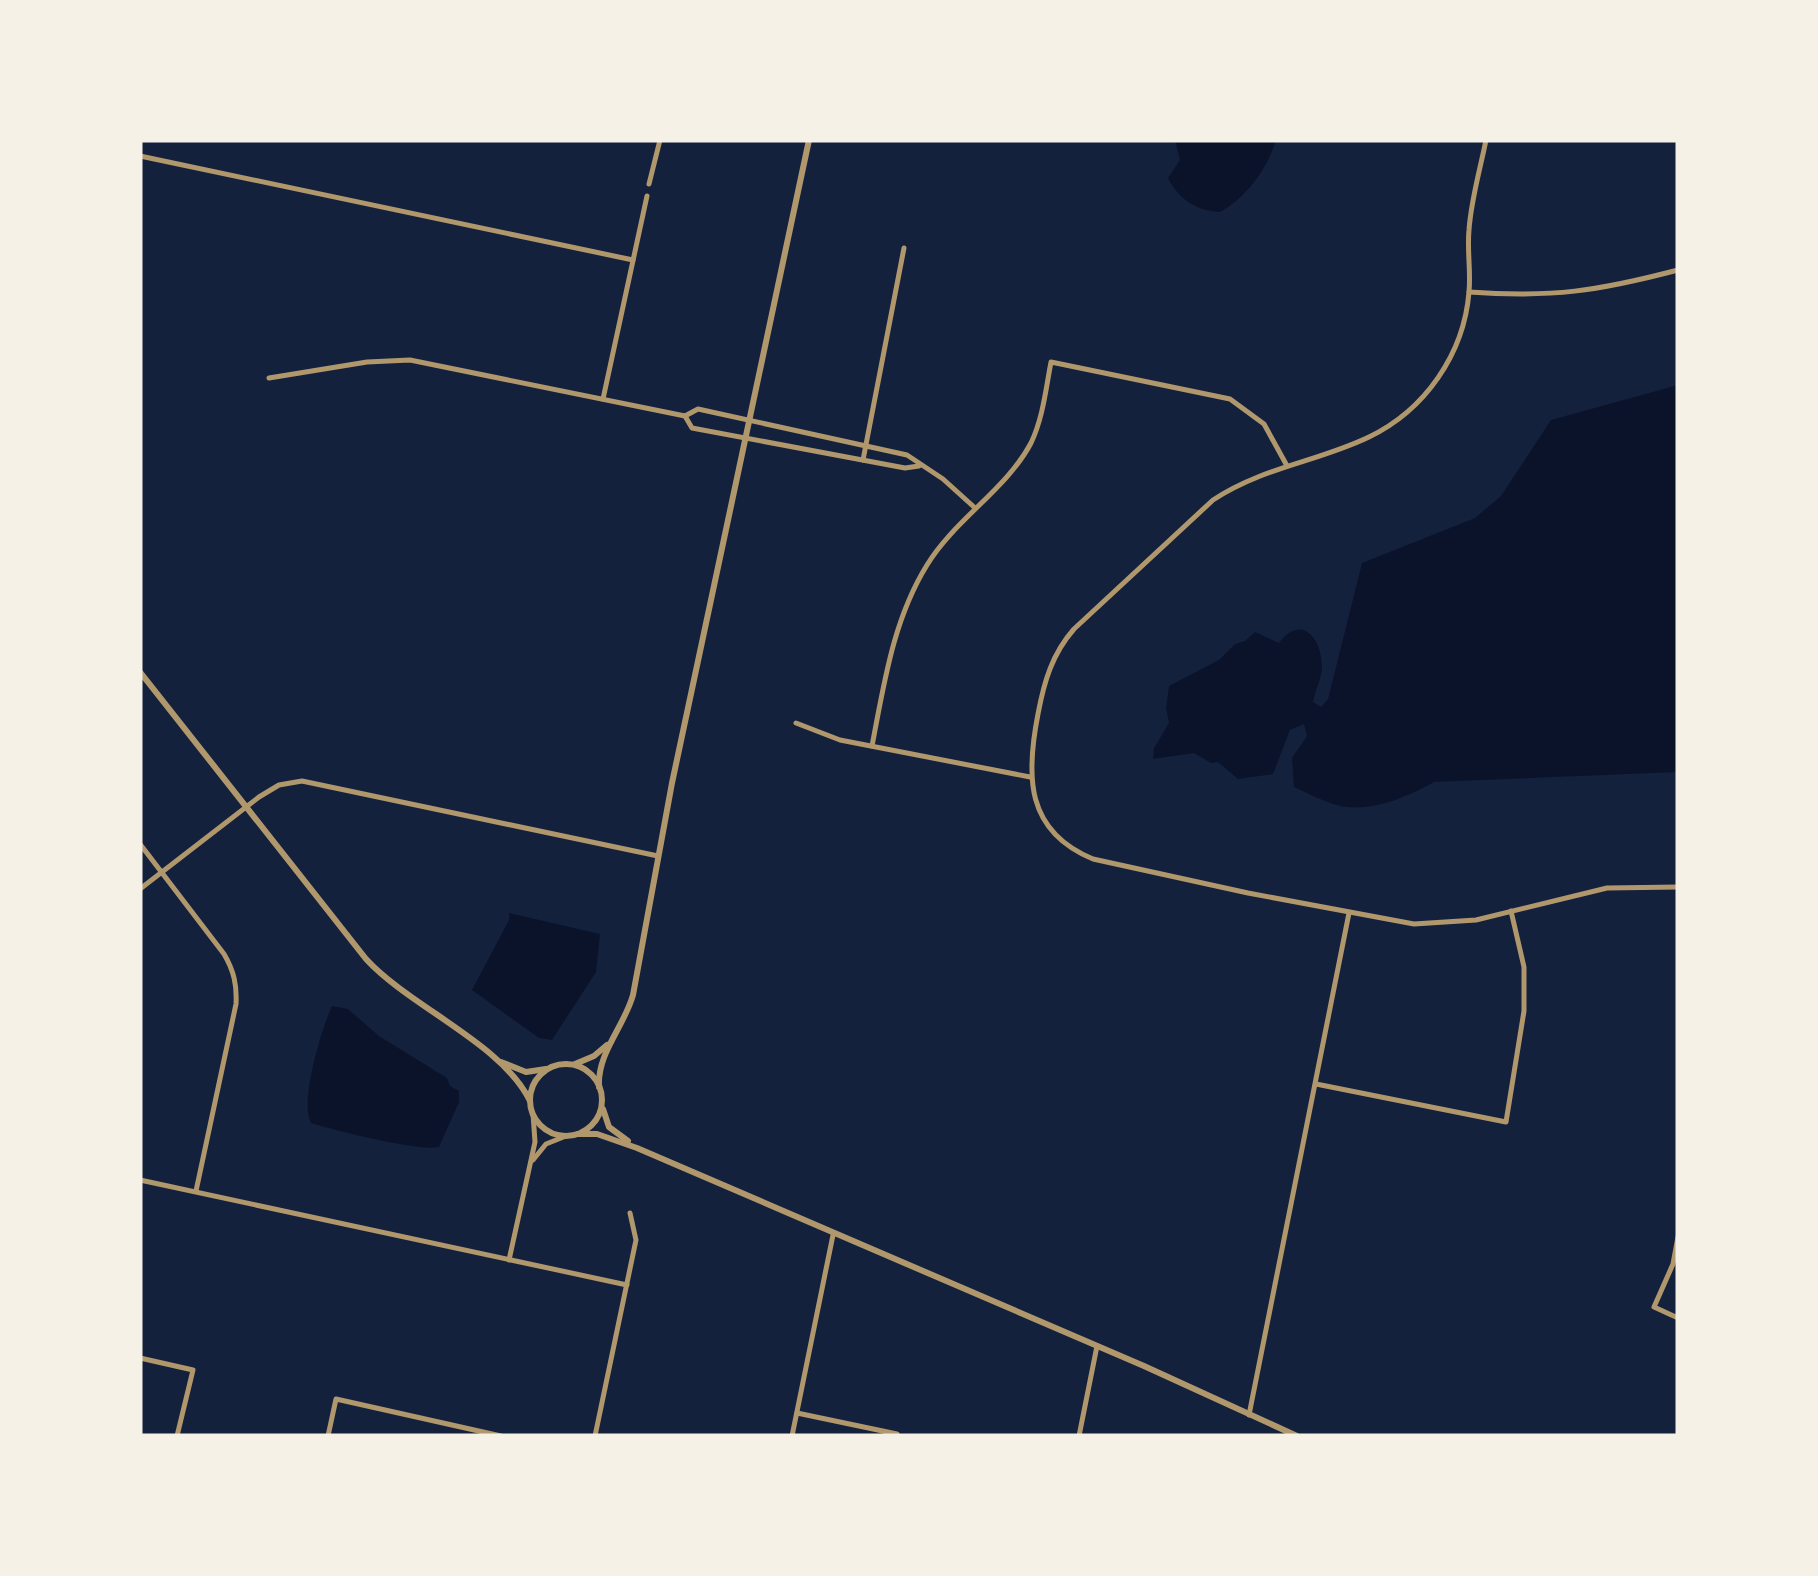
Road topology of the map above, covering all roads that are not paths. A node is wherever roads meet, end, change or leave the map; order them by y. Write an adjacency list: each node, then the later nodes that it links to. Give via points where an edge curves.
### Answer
1 (660, 140): 5 (street)
2 (809, 140): 14 (street)
3 (1486, 140): 10 (street, via 1469,223)
4 (140, 156): 8 (street)
5 (650, 184)
6 (647, 196): 8 (street)
7 (904, 248): 16 (street)
8 (633, 260): 12 (street)
9 (1678, 270): 10 (street, via 1570,294)
10 (1469, 292): 18 (street, via 1455,348 1415,406 1368,438)
11 (269, 378): 12 (street, via 410,360)
12 (603, 399): 13 (street)
13 (685, 416): 14 (street, via 698,409); 15 (street, via 692,428)
14 (748, 422): 15 (street); 16 (street)
15 (745, 436): 17 (street); 27 (street)
16 (865, 447): 17 (street); 19 (street, via 906,455)
17 (863, 460): 19 (street)
18 (1286, 464): 20 (street, via 1264,424 1230,399 1051,362 1032,440 1012,471); 24 (street, via 1236,485 1202,509 1065,639 1046,679)
19 (919, 466): 20 (street)
20 (974, 507): 23 (street, via 933,555 906,606)
21 (140, 672): 25 (street)
22 (796, 723): 23 (street)
23 (872, 746): 24 (street)
24 (1030, 777): 32 (street, via 1046,822 1082,854)
25 (246, 807): 27 (street, via 279,785 309,781); 28 (street); 34 (street, via 374,968)
26 (140, 844): 28 (street)
27 (658, 856): 33 (street, via 634,995)
28 (162, 872): 30 (street); 47 (street, via 224,954 236,986)
29 (1678, 887): 31 (street, via 1608,888)
30 (140, 889)
31 (1512, 911): 32 (street, via 1426,924); 37 (street, via 1524,967 1524,1010 1506,1122)
32 (1349, 913): 37 (street)
33 (612, 1041): 35 (street, via 590,1059); 38 (street)
34 (496, 1060): 36 (street, via 526,1072); 39 (street)
35 (567, 1064): 36 (street); 38 (street, via 584,1070)
36 (550, 1068): 39 (street, via 536,1080)
37 (1315, 1084): 57 (street)
38 (599, 1087): 40 (street)
39 (530, 1101): 41 (street)
40 (602, 1104): 42 (street); 44 (street, via 609,1126)
41 (533, 1114): 43 (street, via 548,1131); 45 (street)
42 (578, 1134): 43 (street); 44 (street)
43 (566, 1136): 45 (street, via 546,1144)
44 (637, 1148): 49 (street)
45 (531, 1162): 51 (street)
46 (140, 1180): 47 (street)
47 (196, 1192): 51 (street)
48 (630, 1214): 52 (street, via 636,1240)
49 (833, 1234): 54 (street); 56 (street)
50 (1678, 1237): 53 (street, via 1654,1307)
51 (509, 1260): 52 (street)
52 (627, 1286): 63 (street)
53 (1678, 1318)
54 (1097, 1346): 57 (street); 65 (street)
55 (140, 1358): 60 (street, via 193,1370)
56 (797, 1413): 59 (street); 64 (street)
57 (1250, 1415): 58 (street)
58 (1285, 1433): 66 (street)
59 (897, 1434)
60 (177, 1436)
61 (328, 1436): 62 (street, via 336,1399)
62 (501, 1436)
63 (595, 1436)
64 (792, 1436)
65 (1079, 1436)
66 (1297, 1436)

